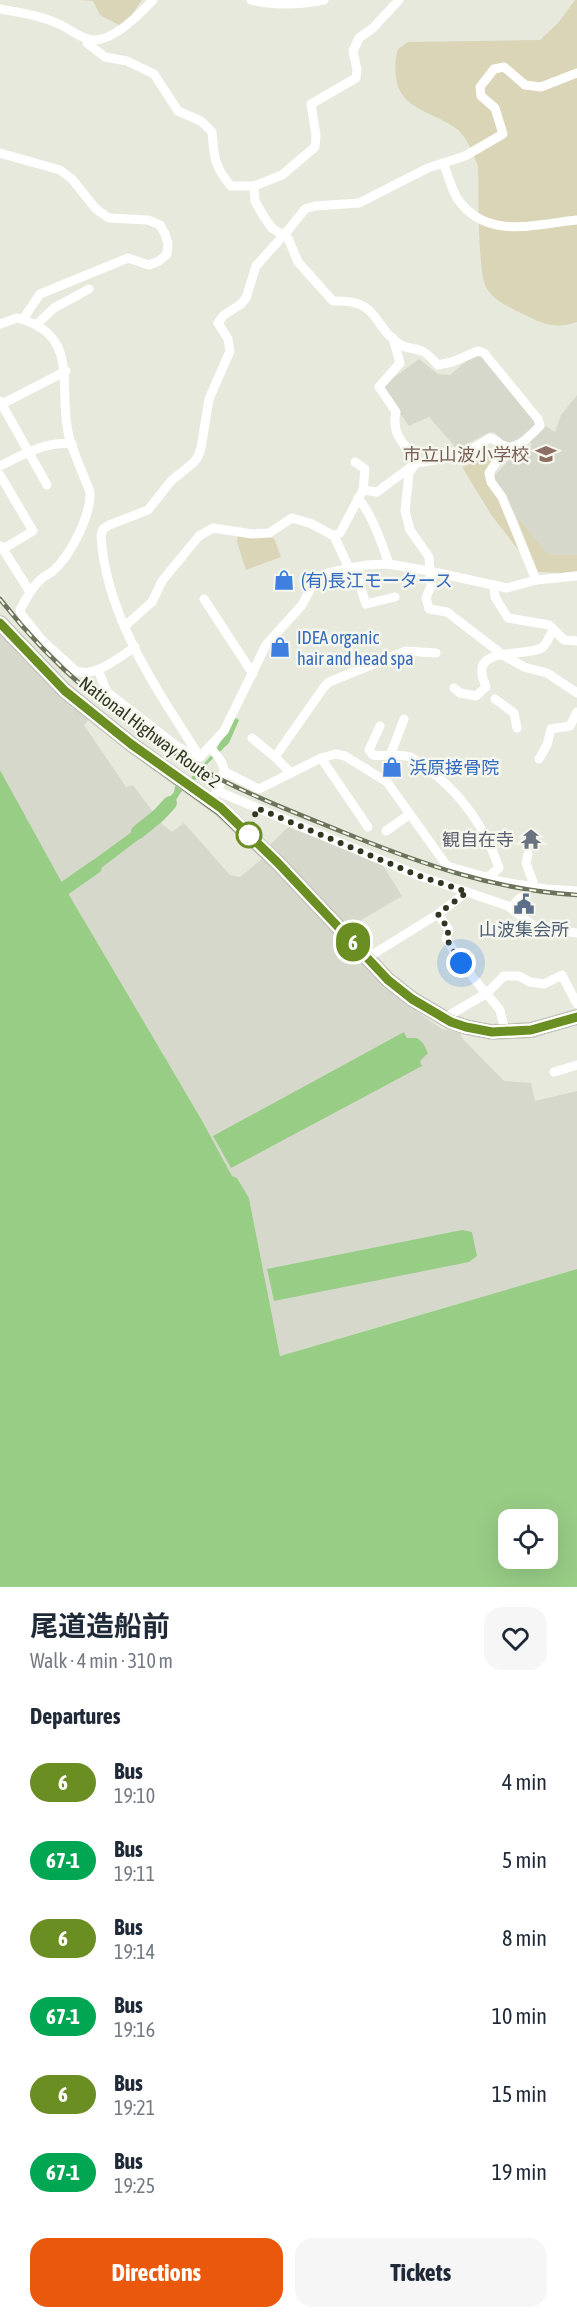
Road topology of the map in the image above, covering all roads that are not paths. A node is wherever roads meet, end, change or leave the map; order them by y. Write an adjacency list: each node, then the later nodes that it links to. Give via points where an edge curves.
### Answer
1 (153, 0): 6 (street, via 116,32)
2 (251, 0): 3 (street, via 300,5)
3 (324, 0)
4 (399, 0): 10 (street, via 374,28 359,38 353,51 356,78 311,104 315,147 282,175)
5 (0, 9): 6 (street, via 58,23)
6 (88, 39): 10 (street, via 87,43 105,57 127,61 154,74 177,111 201,121 212,132 213,156 220,174 231,186)
7 (577, 73): 9 (street, via 541,87 525,85 504,67 494,69 480,87 481,96 495,108 503,134)
8 (0, 153): 13 (street, via 60,170 109,218 148,220 160,225 168,244 166,254 149,265 128,258 40,294)
9 (443, 164): 11 (street, via 458,198 474,215 493,226 537,226); 42 (street, bridge, via 359,203 305,209 256,266 246,298 218,323 230,351 209,399 198,457 171,481 148,510 103,529 102,550 111,593)
10 (254, 186): 16 (street, via 255,201 264,217 272,228 288,237 298,262 333,301 346,300 371,310)
11 (577, 220)
12 (89, 289): 15 (street, via 54,308)
13 (23, 319): 14 (street); 15 (street)
14 (0, 324)
15 (36, 325): 19 (street, via 50,334)
16 (393, 338): 17 (street, via 403,347); 18 (street)
17 (417, 350): 18 (street); 22 (street, via 424,351 438,365 478,351 484,353 540,426 516,446)
18 (398, 355): 25 (street, via 400,363 379,387 396,412 393,423 399,439)
19 (66, 371): 20 (street); 21 (street)
20 (1, 403): 23 (street)
21 (72, 444): 23 (street, via 59,443); 38 (street, via 90,492 87,516 54,571 40,579)
22 (506, 447): 25 (street, via 489,438 467,452); 36 (street, via 489,473 490,482 502,497)
23 (29, 452): 26 (street); 28 (street)
24 (355, 462): 29 (street, via 365,469)
25 (416, 463): 29 (street, via 376,492); 34 (street, via 409,473 405,512 411,530 429,557)
26 (0, 466)
27 (0, 475): 31 (street, via 33,531)
28 (47, 485)
29 (361, 494): 30 (street, via 340,533); 32 (street)
30 (334, 536): 33 (street); 42 (street, via 292,518 269,533 213,528 199,536 162,581 152,602)
31 (1, 547): 38 (street)
32 (389, 564): 33 (street); 34 (street)
33 (351, 568): 39 (street, via 366,604); 49 (street, via 315,580 302,605 266,645)
34 (429, 570): 37 (street); 47 (street, via 429,609 447,612)
35 (577, 576): 36 (street)
36 (536, 580): 37 (street, via 507,588)
37 (494, 585): 43 (street, via 495,597 508,618 540,622)
38 (30, 592): 48 (street, via 21,614 44,641 76,671)
39 (395, 597)
40 (204, 600): 49 (street)
41 (0, 623): 66 (highway, National Highway Route 2, via 65,691 178,778)
42 (125, 627): 45 (street)
43 (553, 630): 44 (street, via 564,640); 47 (street, via 543,646)
44 (577, 641)
45 (135, 647): 48 (street); 60 (street)
46 (436, 653): 61 (street, via 406,651 329,682)
47 (503, 655): 50 (street, via 486,661 482,673 486,687 476,696); 51 (street, via 524,667 547,673)
48 (98, 670): 60 (street, via 107,692 178,747)
49 (253, 674): 58 (street, via 224,731)
50 (454, 688)
51 (577, 693)
52 (495, 699): 56 (street, via 514,713)
53 (577, 712): 63 (street, via 570,726 551,729)
54 (404, 719): 59 (street)
55 (380, 726): 59 (street, via 369,750)
56 (517, 728)
57 (252, 738): 61 (street)
58 (209, 747): 60 (street); 64 (street, via 224,764)
59 (390, 756): 71 (street, via 410,757 452,789 492,847 499,868)
60 (200, 757)
61 (275, 757): 65 (street)
62 (321, 758): 65 (street); 67 (street, via 345,756 377,775 387,782); 68 (street)
63 (539, 759)
64 (225, 772): 65 (street, via 259,789); 66 (street)
65 (291, 773)
66 (214, 796): 74 (street); 79 (highway, National Highway Route 2)
67 (410, 814): 69 (street); 71 (street, via 447,866)
68 (368, 827)
69 (386, 831)
70 (528, 854): 72 (street)
71 (488, 877): 72 (street)
72 (531, 886): 73 (street)
73 (577, 891)
74 (467, 892): 76 (street); 77 (street)
75 (520, 898): 76 (street)
76 (511, 908): 78 (street, via 535,927)
77 (438, 914): 79 (street); 80 (street, via 449,930 446,938 461,963)
78 (577, 933)
79 (368, 958): 83 (highway, National Highway Route 2, via 400,990)
80 (487, 993): 81 (street, via 504,976 544,984 562,975); 83 (street, via 448,1016); 84 (street, via 500,1010)
81 (577, 1004)
82 (577, 1017): 84 (highway, National Highway Route 2, via 531,1030)
83 (451, 1022): 84 (highway, National Highway Route 2)
84 (505, 1032)
85 (577, 1065): 86 (street)
86 (554, 1072)

